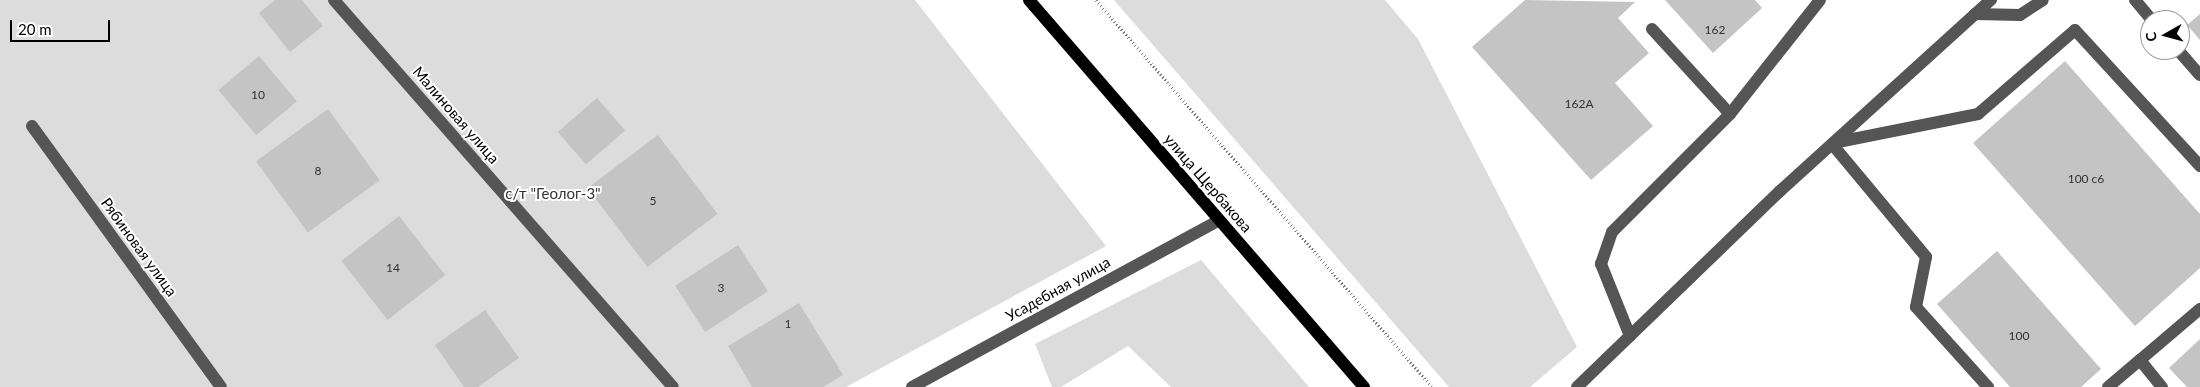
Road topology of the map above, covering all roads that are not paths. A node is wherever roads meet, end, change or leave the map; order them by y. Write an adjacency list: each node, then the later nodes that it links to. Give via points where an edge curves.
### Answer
1 (334, 0): 21 (street, Малиновая улица)
2 (1029, 0): 16 (main road, улица Щербакова)
3 (1820, 0): 12 (street)
4 (1990, 0): 8 (street)
5 (2043, 0): 8 (street, via 2020,15)
6 (2135, 0): 7 (street)
7 (2144, 10)
8 (1975, 14): 14 (street)
9 (1652, 28): 12 (street)
10 (2187, 60): 11 (street)
11 (2200, 75)
12 (1730, 114): 18 (street, via 1612,232 1600,264)
13 (32, 126): 20 (street, Рябиновая улица)
14 (1832, 144): 15 (street, via 1978,114 2075,30); 18 (street); 25 (street, via 1926,257 1916,307)
15 (2200, 166)
16 (1219, 220): 22 (street, Усадебная улица); 23 (main road, улица Щербакова)
17 (2200, 309): 19 (street)
18 (1630, 336): 24 (street)
19 (2140, 360): 26 (street); 27 (street)
20 (220, 387)
21 (673, 387)
22 (912, 387)
23 (1364, 387)
24 (1577, 387)
25 (1988, 387)
26 (2108, 387)
27 (2162, 387)

